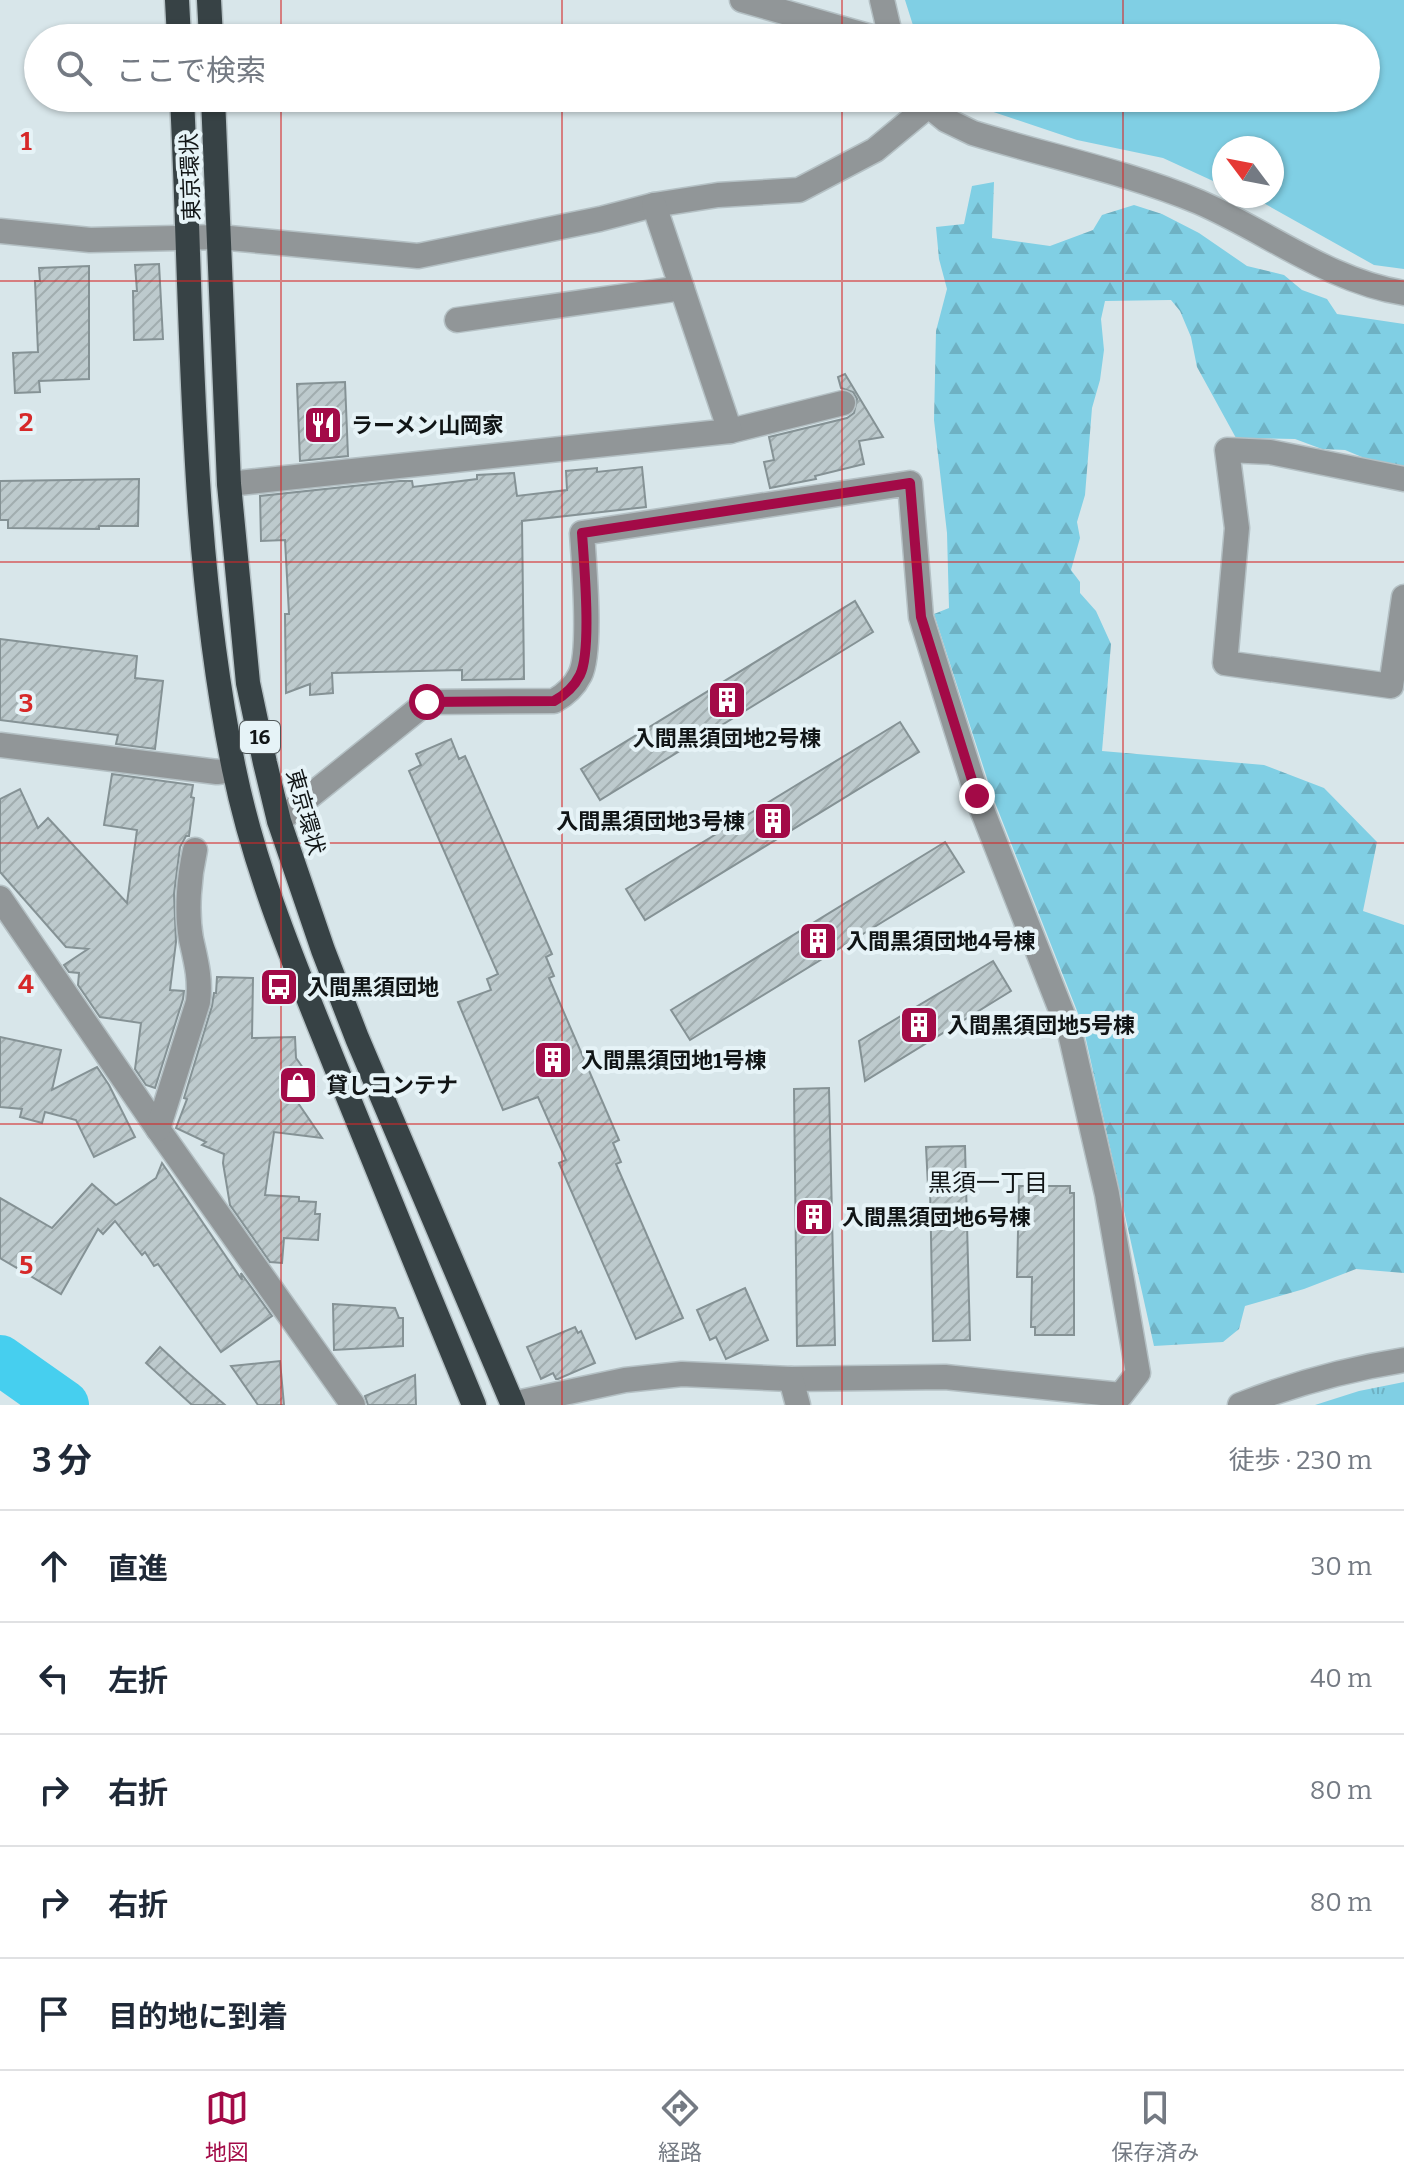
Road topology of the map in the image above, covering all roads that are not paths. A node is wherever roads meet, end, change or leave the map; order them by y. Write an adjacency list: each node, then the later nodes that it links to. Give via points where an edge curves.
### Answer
1 (177, 0): 5 (highway)
2 (209, 0): 6 (highway)
3 (742, 0): 7 (street)
4 (882, 0): 8 (street)
5 (178, 24)
6 (210, 24)
7 (826, 24)
8 (888, 24)
9 (183, 112): 15 (highway, 東京環状 / 16)
10 (214, 112): 16 (highway, 東京環状 / 16)
11 (913, 112): 13 (street, via 875,150 799,190)
12 (939, 112): 18 (street, via 973,133 1202,203 1352,280)
13 (654, 205): 16 (street, via 418,256); 17 (street)
14 (0, 231): 15 (street, via 90,240)
15 (189, 237): 16 (street); 26 (highway, 東京環状 / 16, via 203,540)
16 (219, 237): 23 (highway, 東京環状 / 16)
17 (682, 288): 19 (street); 21 (street)
18 (1404, 293)
19 (457, 320)
20 (843, 403): 21 (street)
21 (730, 431): 23 (street)
22 (1404, 479): 24 (street, via 1270,452 1227,450 1237,528 1225,663 1391,686)
23 (229, 484): 27 (highway, 東京環状 / 16, via 248,683)
24 (1404, 597)
25 (0, 745): 26 (street)
26 (234, 770): 35 (highway, 東京環状 / 16, via 257,864 290,956)
27 (279, 821): 32 (street, via 427,702 554,701 565,695 581,674 586,630 582,533 910,483 921,617 979,802 1070,1033 1107,1194 1138,1373 1121,1395 945,1377); 33 (highway, 東京環状 / 16, via 357,1038)
28 (195, 850): 30 (street, via 189,887 191,938 201,983)
29 (0, 898): 30 (street)
30 (158, 1129): 34 (street)
31 (1404, 1360): 37 (street, via 1352,1368)
32 (791, 1379): 33 (street, via 682,1374 625,1380); 36 (street)
33 (513, 1404)
34 (353, 1405)
35 (474, 1405)
36 (798, 1405)
37 (1240, 1405)

